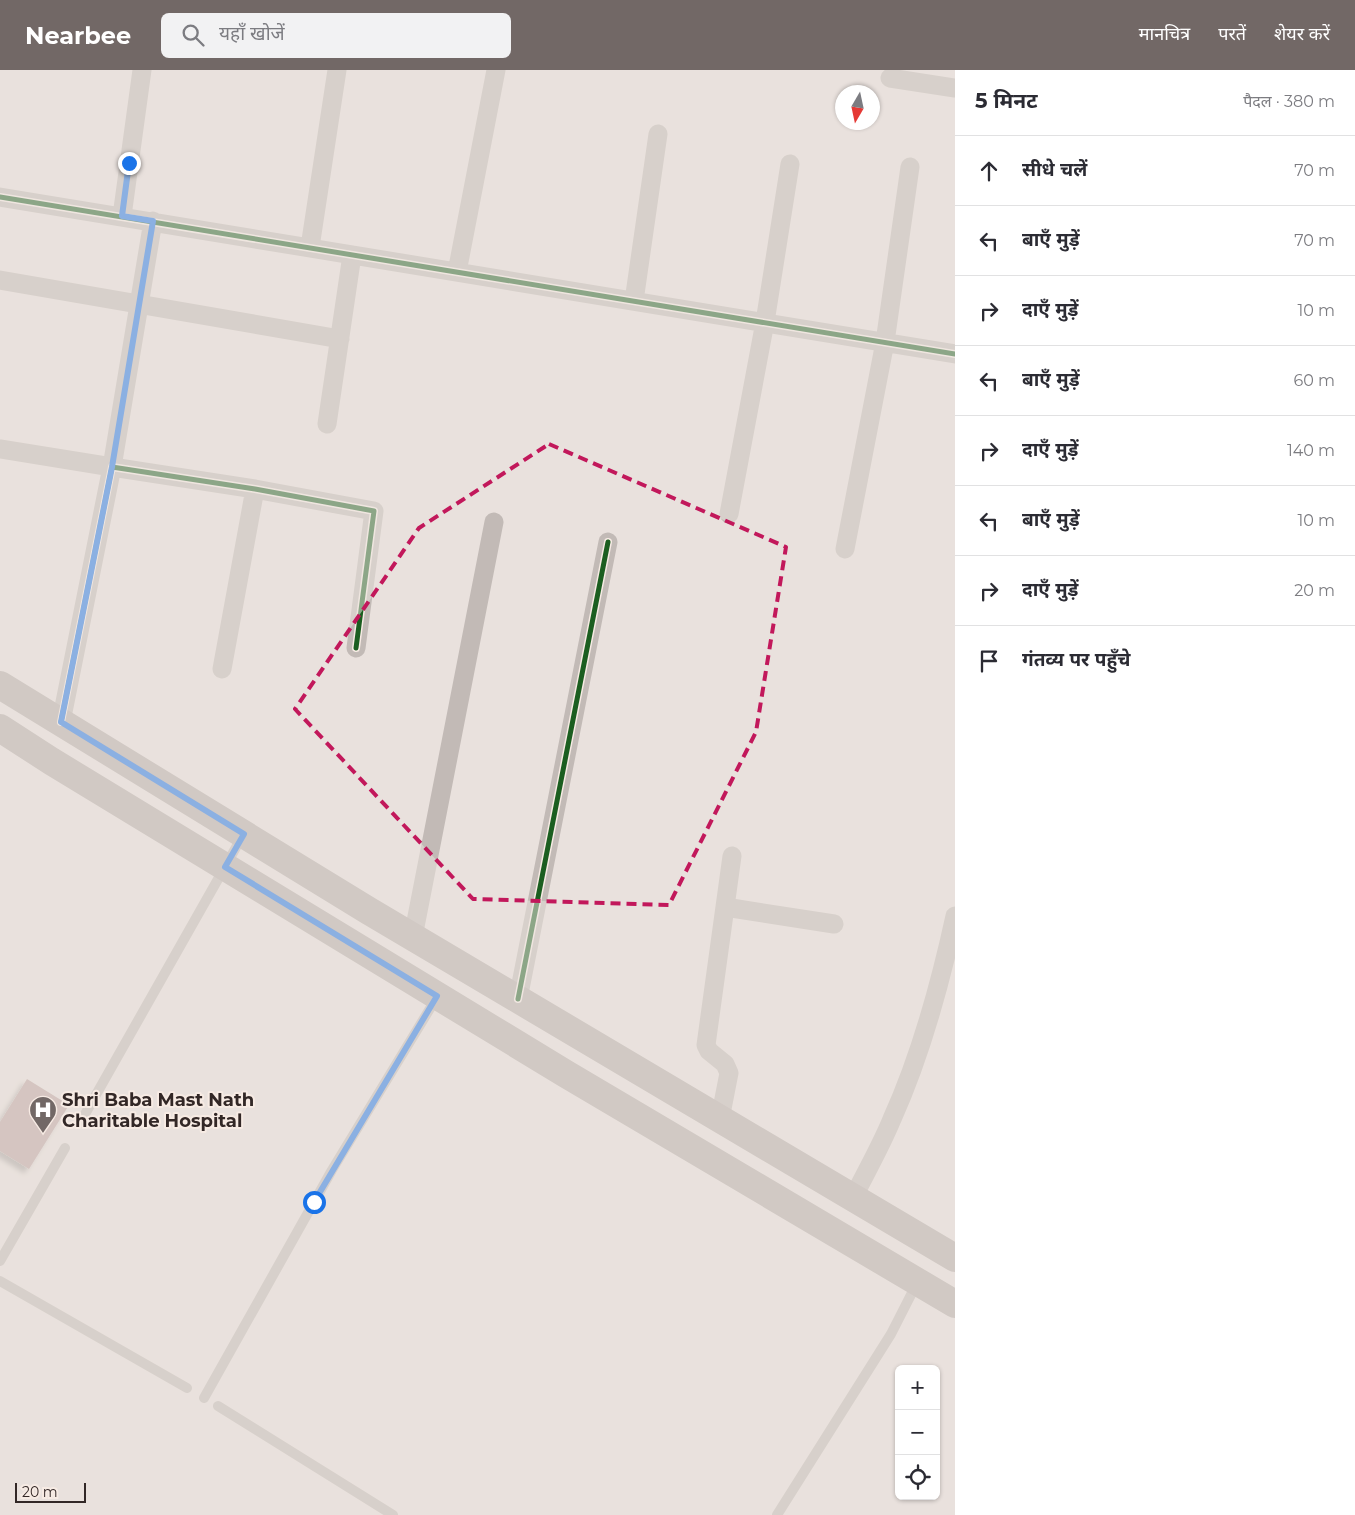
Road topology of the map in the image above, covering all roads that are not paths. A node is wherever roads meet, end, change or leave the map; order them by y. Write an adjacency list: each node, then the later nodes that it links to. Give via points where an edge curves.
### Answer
1 (142, 70): 10 (street)
2 (337, 70): 12 (street)
3 (496, 70): 14 (street)
4 (890, 78): 5 (street)
5 (955, 88)
6 (658, 134): 16 (street)
7 (790, 164): 18 (street)
8 (910, 168): 20 (street)
9 (0, 197): 10 (street)
10 (122, 216): 11 (street)
11 (153, 221): 12 (street); 17 (street)
12 (310, 247): 13 (street)
13 (352, 254): 14 (street); 19 (street)
14 (457, 272): 16 (street)
15 (0, 280): 17 (street)
16 (634, 301): 18 (street)
17 (139, 304): 19 (street); 24 (street)
18 (765, 322): 20 (street); 26 (street)
19 (340, 339): 22 (street)
20 (885, 342): 21 (street); 29 (street)
21 (955, 354)
22 (327, 424)
23 (0, 449): 24 (street)
24 (112, 467): 25 (street); 33 (street)
25 (256, 489): 30 (street, via 374,511); 31 (street)
26 (729, 514)
27 (494, 522): 41 (street)
28 (608, 542): 43 (street)
29 (845, 549)
30 (356, 648)
31 (222, 669)
32 (0, 685): 33 (main road)
33 (61, 722): 35 (main road)
34 (0, 728): 37 (main road)
35 (244, 834): 37 (lane); 41 (main road)
36 (732, 856): 38 (street)
37 (225, 867): 42 (main road); 45 (lane)
38 (725, 907): 40 (street); 44 (street, via 706,1045 725,1064 729,1073)
39 (955, 916): 47 (street, via 919,1048 892,1119)
40 (834, 924)
41 (413, 937): 43 (main road)
42 (437, 996): 51 (main road); 54 (lane, via 332,1170)
43 (518, 999): 44 (main road)
44 (720, 1119): 47 (main road)
45 (80, 1123)
46 (65, 1148): 49 (lane)
47 (853, 1198): 48 (main road)
48 (955, 1258)
49 (0, 1261)
50 (0, 1281): 53 (lane)
51 (917, 1282): 52 (main road); 57 (lane, via 891,1334)
52 (955, 1304)
53 (187, 1388)
54 (204, 1398)
55 (218, 1406): 56 (lane)
56 (393, 1515)
57 (777, 1515)

